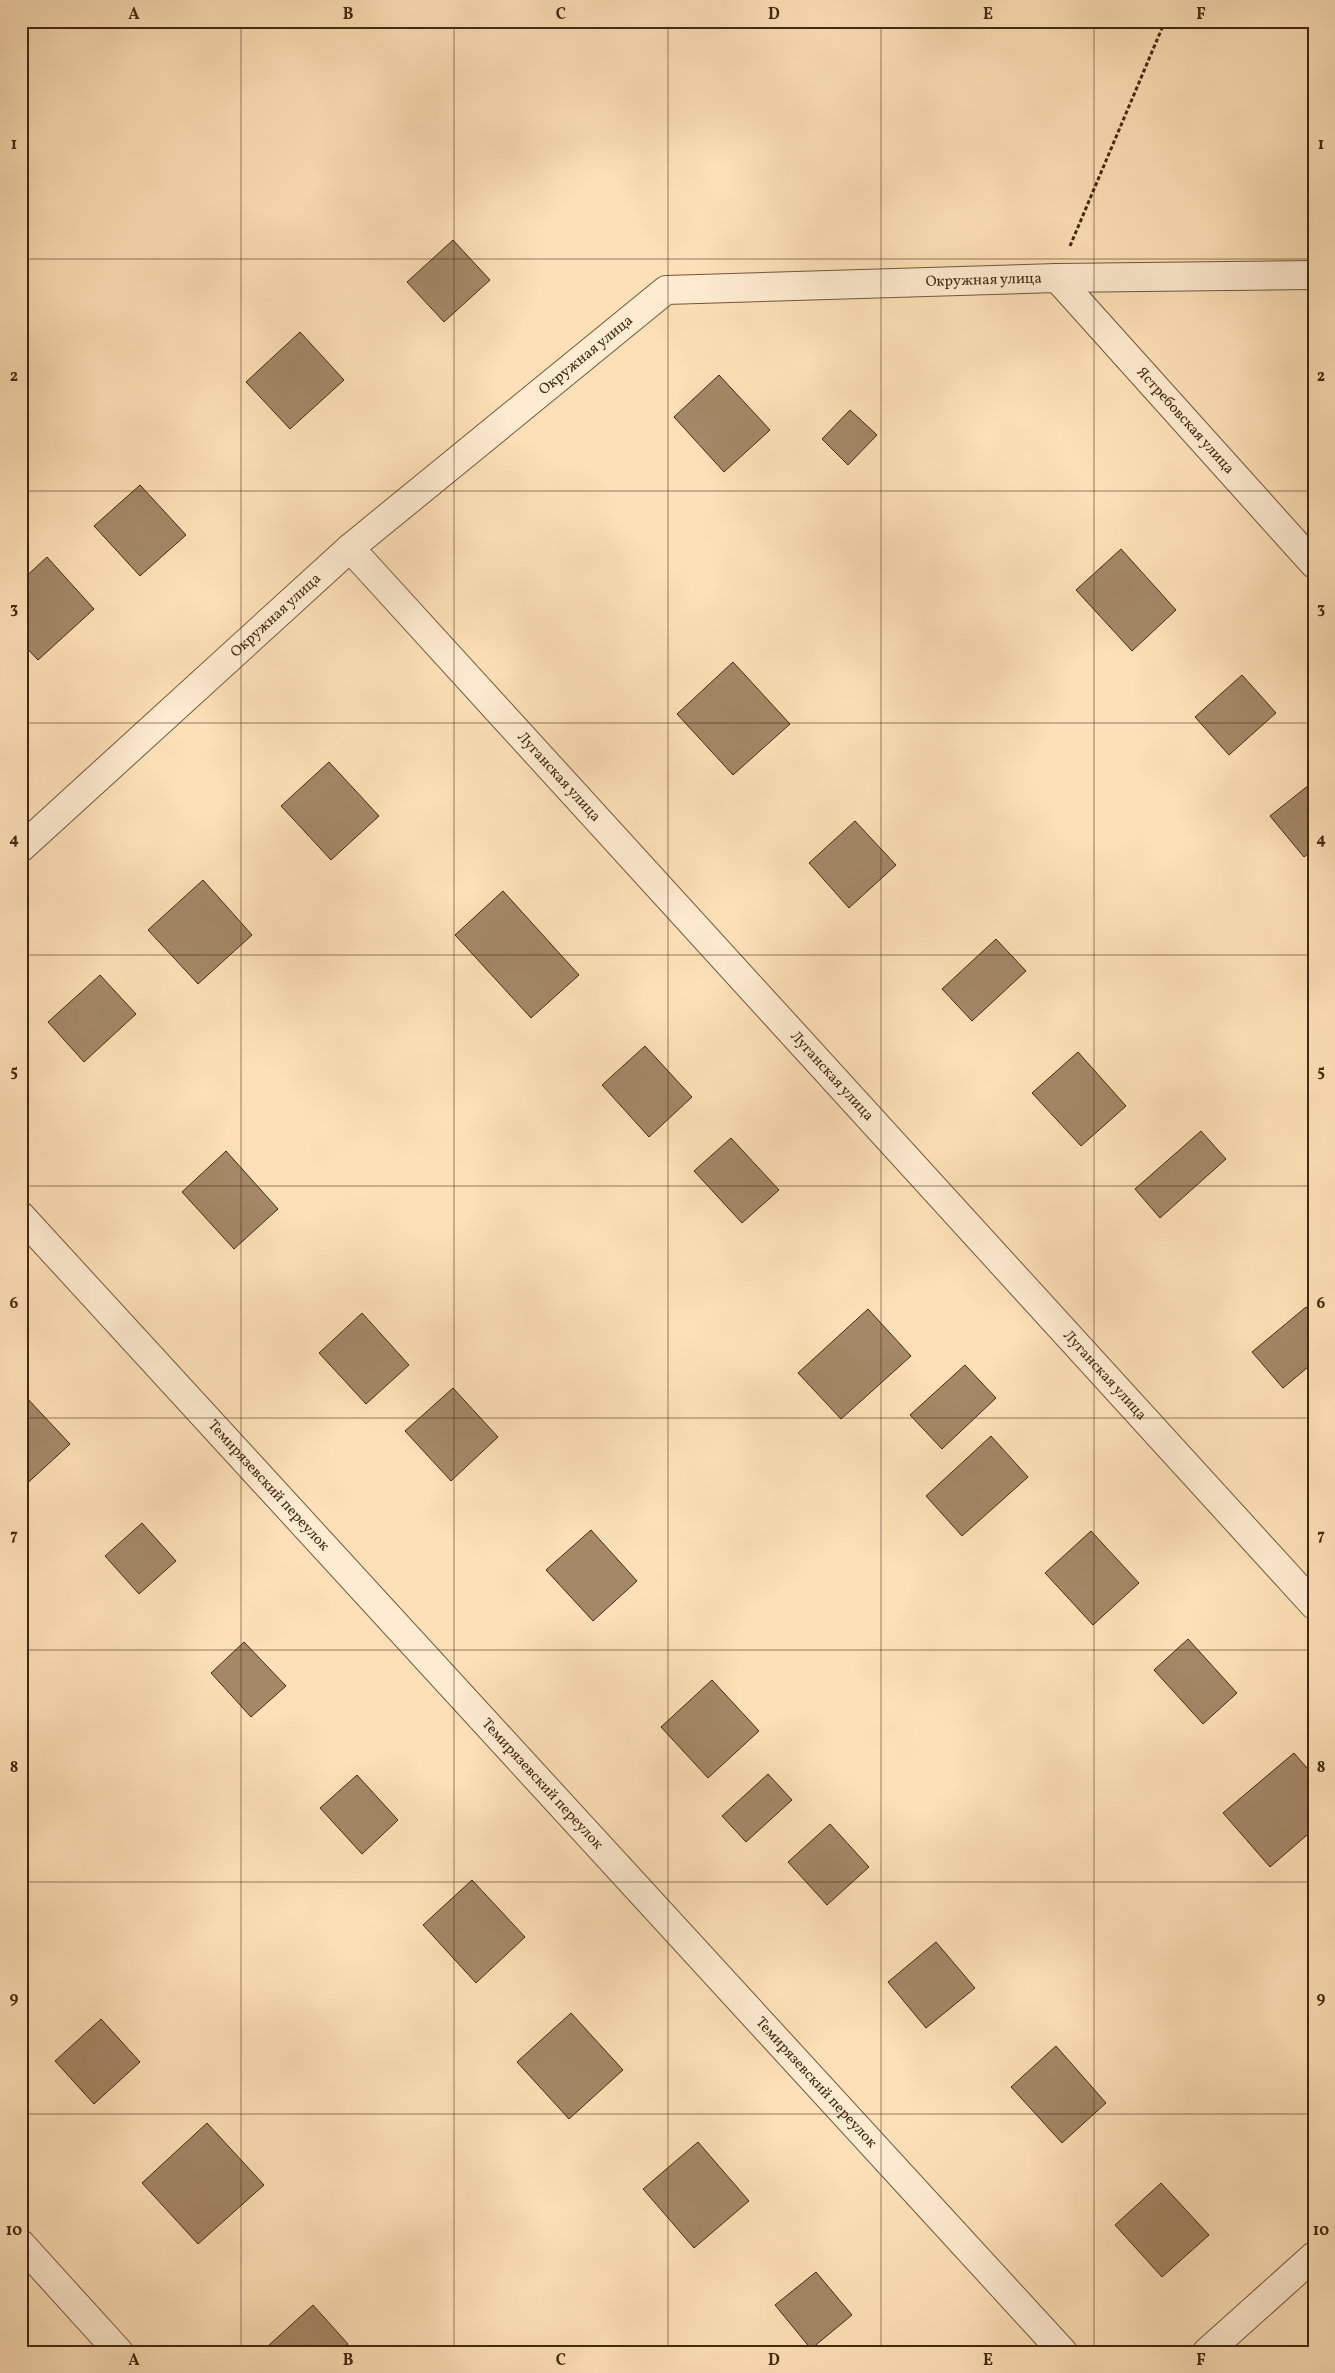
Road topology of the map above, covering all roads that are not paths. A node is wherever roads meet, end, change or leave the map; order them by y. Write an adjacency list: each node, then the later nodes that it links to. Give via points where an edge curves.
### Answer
1 (1314, 275): 2 (street, Окружная улица)
2 (1056, 278): 3 (street, Окружная улица, via 666,290); 4 (street, Ястребовская улица)
3 (350, 548): 5 (street, Окружная улица); 7 (street, Луганская улица)
4 (1314, 564)
5 (21, 848)
6 (21, 1216): 11 (street, Темирязевский переулок)
7 (1314, 1605)
8 (21, 2244): 10 (street)
9 (1314, 2256): 12 (street)
10 (119, 2352)
11 (1064, 2352)
12 (1207, 2352)

